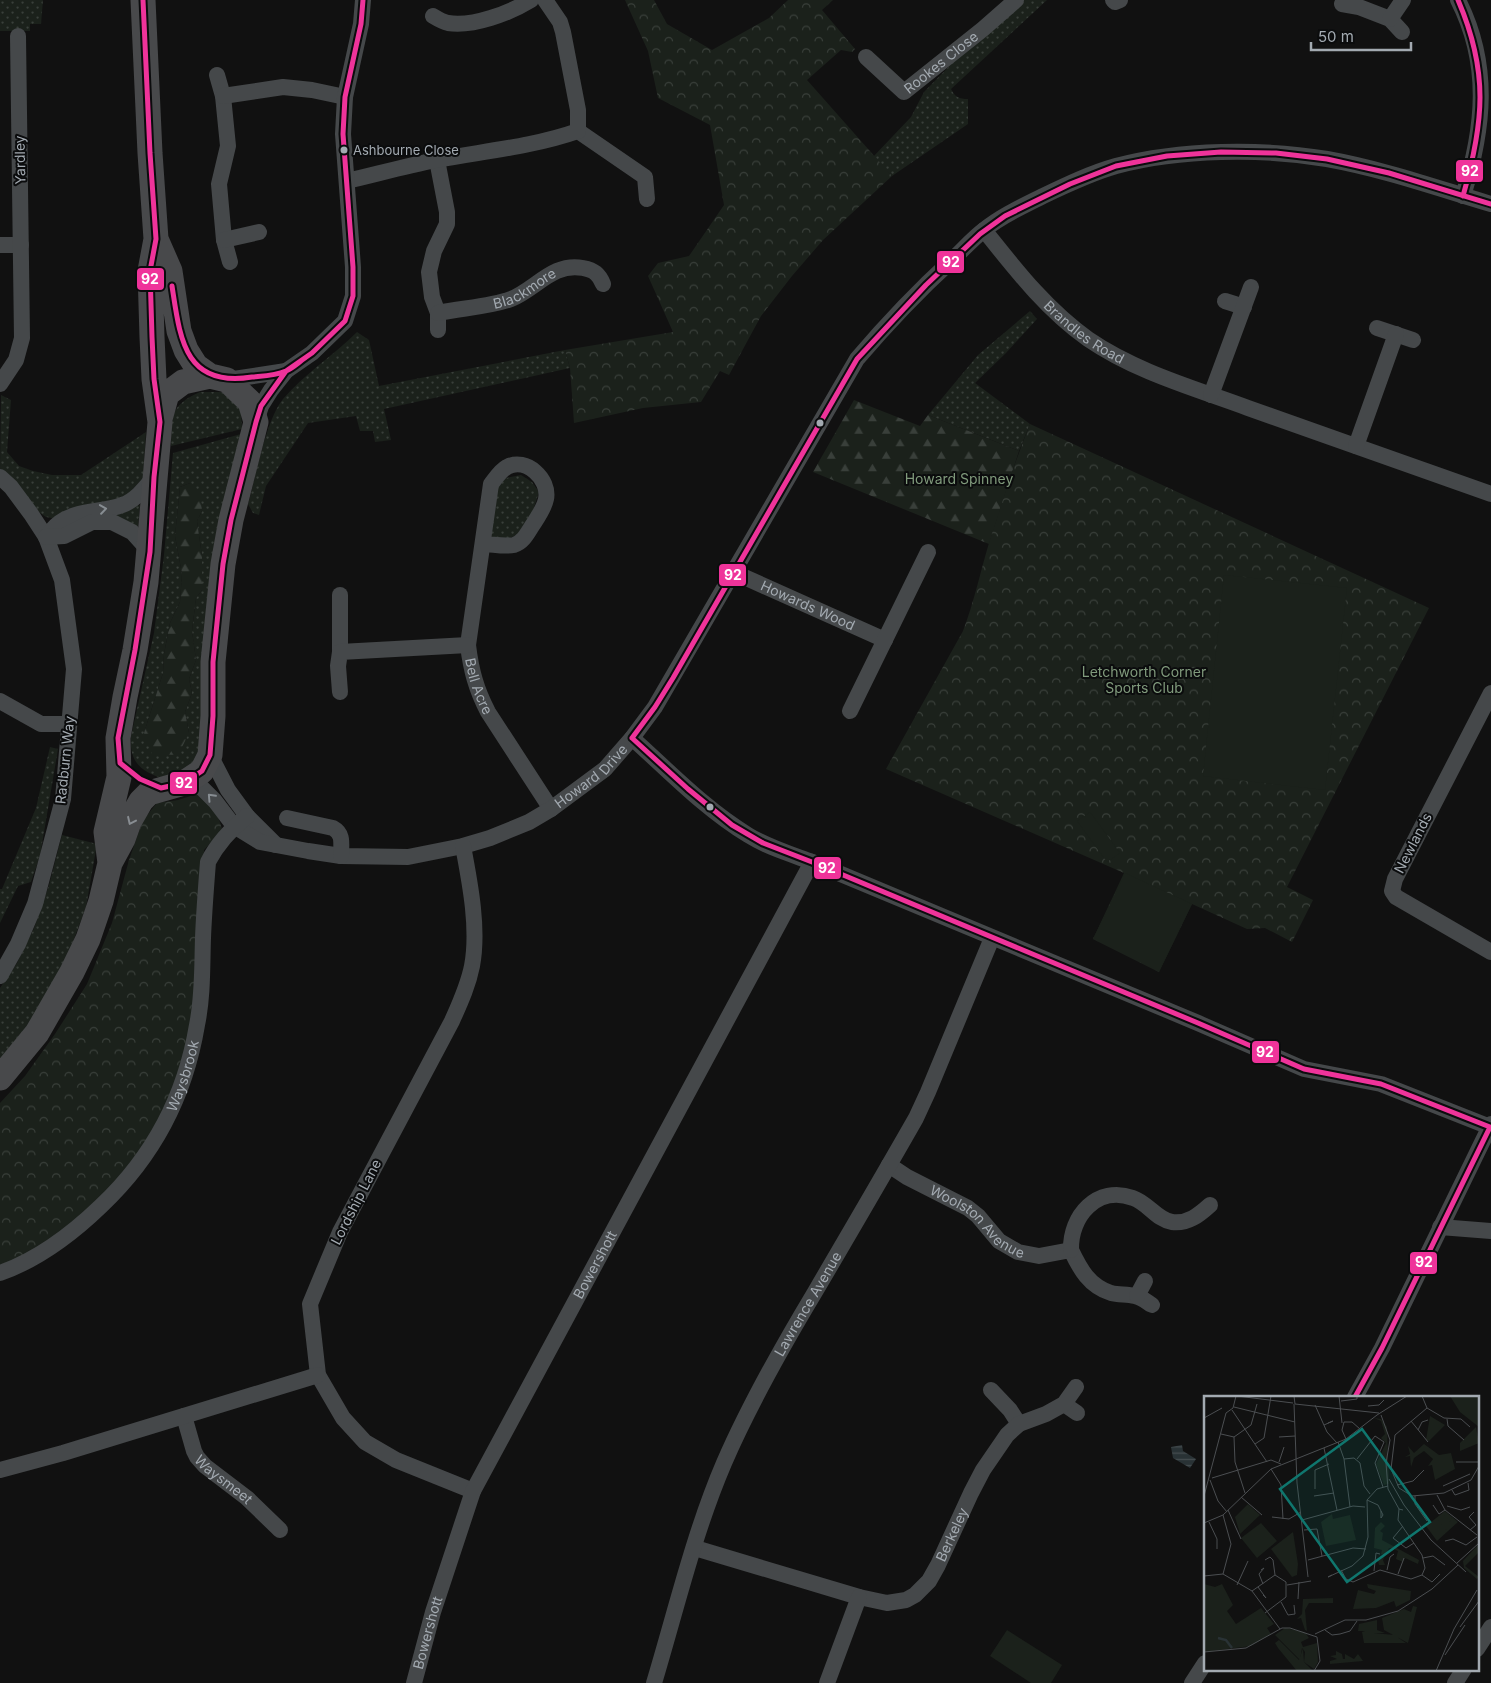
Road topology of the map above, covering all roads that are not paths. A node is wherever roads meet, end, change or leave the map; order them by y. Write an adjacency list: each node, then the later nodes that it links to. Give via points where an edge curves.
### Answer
1 (143, 0): 28 (main road)
2 (363, 0): 18 (street, via 362,24)
3 (532, 0): 11 (street, via 511,11 466,24 446,22)
4 (545, 0): 20 (street, via 563,32 578,110)
5 (1016, 0): 15 (street, Rookes Close, via 904,92)
6 (1113, 0): 7 (street)
7 (1120, 0)
8 (1403, 0): 12 (street)
9 (1458, 0): 19 (street, via 1480,50)
10 (1342, 4): 12 (street)
11 (433, 16)
12 (1390, 19): 13 (street)
13 (1402, 32)
14 (18, 36): 31 (street, Yardley, via 12,74)
15 (866, 58)
16 (218, 76): 17 (street)
17 (223, 96): 18 (street, via 283,86); 29 (street, via 228,146 219,184)
18 (345, 96): 22 (street, via 343,134)
19 (1488, 104): 23 (street)
20 (578, 131): 21 (street, via 556,139); 24 (street, via 645,177)
21 (437, 160): 22 (street); 33 (street, Blackmore, via 447,212 447,224 434,251 429,272 438,322 510,299 564,267 589,269)
22 (347, 181): 40 (street, via 353,296 345,321 312,354)
23 (1463, 196): 25 (street, Howard Drive); 26 (street, Howard Drive, via 1326,159 1267,153 1185,154 1116,166 1031,202)
24 (647, 199)
25 (1491, 204)
26 (984, 230): 43 (street, Brandles Road, via 1039,297 1089,340 1134,365); 54 (street, Howard Drive, via 895,315 857,360)
27 (259, 232): 29 (street)
28 (156, 239): 41 (main road, via 170,271 179,331 186,350 196,366); 44 (main road, via 150,272 154,379)
29 (224, 240): 32 (street)
30 (0, 245): 31 (street)
31 (21, 245): 42 (street, Yardley, via 22,338 16,360)
32 (230, 262)
33 (603, 284)
34 (1251, 288): 36 (street)
35 (1225, 301): 36 (street)
36 (1244, 307): 43 (street)
37 (1377, 328): 38 (street)
38 (1396, 334): 39 (street); 46 (street)
39 (1413, 340)
40 (286, 371): 41 (street, via 254,377); 45 (street, via 261,406)
41 (218, 378): 44 (main road, via 183,382 167,394); 45 (main road, via 250,402)
42 (0, 384)
43 (1211, 394): 46 (street, Brandles Road)
44 (160, 422): 48 (main road)
45 (256, 422): 65 (main road, via 223,564 213,662)
46 (1356, 446): 49 (street, Brandles Road)
47 (0, 477): 50 (street, Radburn Way)
48 (154, 478): 50 (street, one-way to 48, via 59,523 73,517 124,505); 52 (main road)
49 (1491, 494)
50 (46, 537): 52 (street, via 64,536 92,522 112,522 132,532); 63 (street, Radburn Way, via 62,580 67,607 74,669)
51 (483, 544): 51 (street, Bell Acre, via 491,484 501,471 511,466 526,466 541,476 547,497 526,536 515,544); 57 (street, Bell Acre)
52 (150, 552): 66 (main road, via 118,738)
53 (928, 552): 56 (street)
54 (733, 572): 56 (street, Howards Wood); 64 (street, Howard Drive, via 655,707)
55 (340, 595): 58 (street)
56 (885, 640): 62 (street)
57 (468, 645): 58 (street); 68 (street, Bell Acre, via 471,670 480,697)
58 (340, 652): 59 (street)
59 (340, 692)
60 (1491, 692): 76 (street, Newlands, via 1395,879 1392,891 1396,897)
61 (0, 701): 63 (street, via 41,724)
62 (850, 711)
63 (69, 724): 77 (street, Radburn Way, via 63,799 35,904)
64 (632, 738): 68 (street, Howard Drive, via 605,769); 74 (street, via 722,818 749,836)
65 (210, 755): 67 (main road, via 202,771); 70 (street, Howard Drive)
66 (120, 763): 67 (main road, via 140,779); 73 (main road, via 106,832)
67 (173, 786): 70 (street, Howard Drive, one-way to 67, via 202,788); 73 (main road, one-way to 73, via 149,793 141,801)
68 (551, 810): 71 (street, Howard Drive, via 490,838)
69 (287, 818): 72 (street, via 340,831)
70 (241, 821): 72 (street, Howard Drive, via 260,842); 85 (street, Waysbrook, via 212,852 208,862 198,1025 184,1080 164,1126 122,1187 92,1215 38,1254)
71 (463, 846): 72 (street, Howard Drive, via 408,857); 89 (street, Lordship Lane, via 474,916 472,964 464,994 340,1232 310,1304)
72 (341, 856)
73 (110, 862): 78 (main road, via 88,939 72,972 36,1033)
74 (812, 862): 75 (street); 96 (street, Bowershott)
75 (992, 938): 79 (street, via 1304,1070 1381,1084); 80 (street, Lawrence Avenue, via 928,1092)
76 (1491, 952)
77 (0, 976)
78 (0, 1078)
79 (1490, 1126): 82 (street)
80 (889, 1165): 84 (street, Woolston Avenue, via 968,1208 999,1240 1018,1252 1039,1256); 98 (street, Lawrence Avenue, via 758,1392 724,1464)
81 (1210, 1205): 84 (street, via 1193,1218 1179,1223 1163,1219 1133,1198 1104,1198 1093,1202 1080,1214)
82 (1440, 1227): 83 (street); 92 (street)
83 (1491, 1231)
84 (1071, 1250): 87 (street, via 1080,1270 1095,1285 1110,1292)
85 (0, 1273)
86 (1145, 1281): 87 (street)
87 (1137, 1296): 88 (street)
88 (1152, 1305)
89 (318, 1375): 93 (street); 96 (street, Lordship Lane, via 343,1418 365,1442 396,1460)
90 (1076, 1387): 94 (street, Berkeley, via 1070,1408)
91 (992, 1390): 94 (street)
92 (1356, 1396)
93 (184, 1416): 95 (street); 97 (street, Waysmeet, via 197,1457)
94 (1018, 1424): 99 (street, Berkeley, via 1007,1434 983,1470 938,1565 923,1588 896,1603)
95 (0, 1470)
96 (473, 1491): 104 (street, Bowershott, via 433,1612)
97 (280, 1530)
98 (694, 1548): 99 (street, Berkeley); 105 (street, Lawrence Avenue)
99 (859, 1598): 106 (street)
100 (1491, 1627): 101 (street)
101 (1478, 1646)
102 (1204, 1665): 107 (street)
103 (1463, 1670): 108 (street)
104 (414, 1683)
105 (654, 1683)
106 (827, 1683)
107 (1192, 1683)
108 (1455, 1683)

